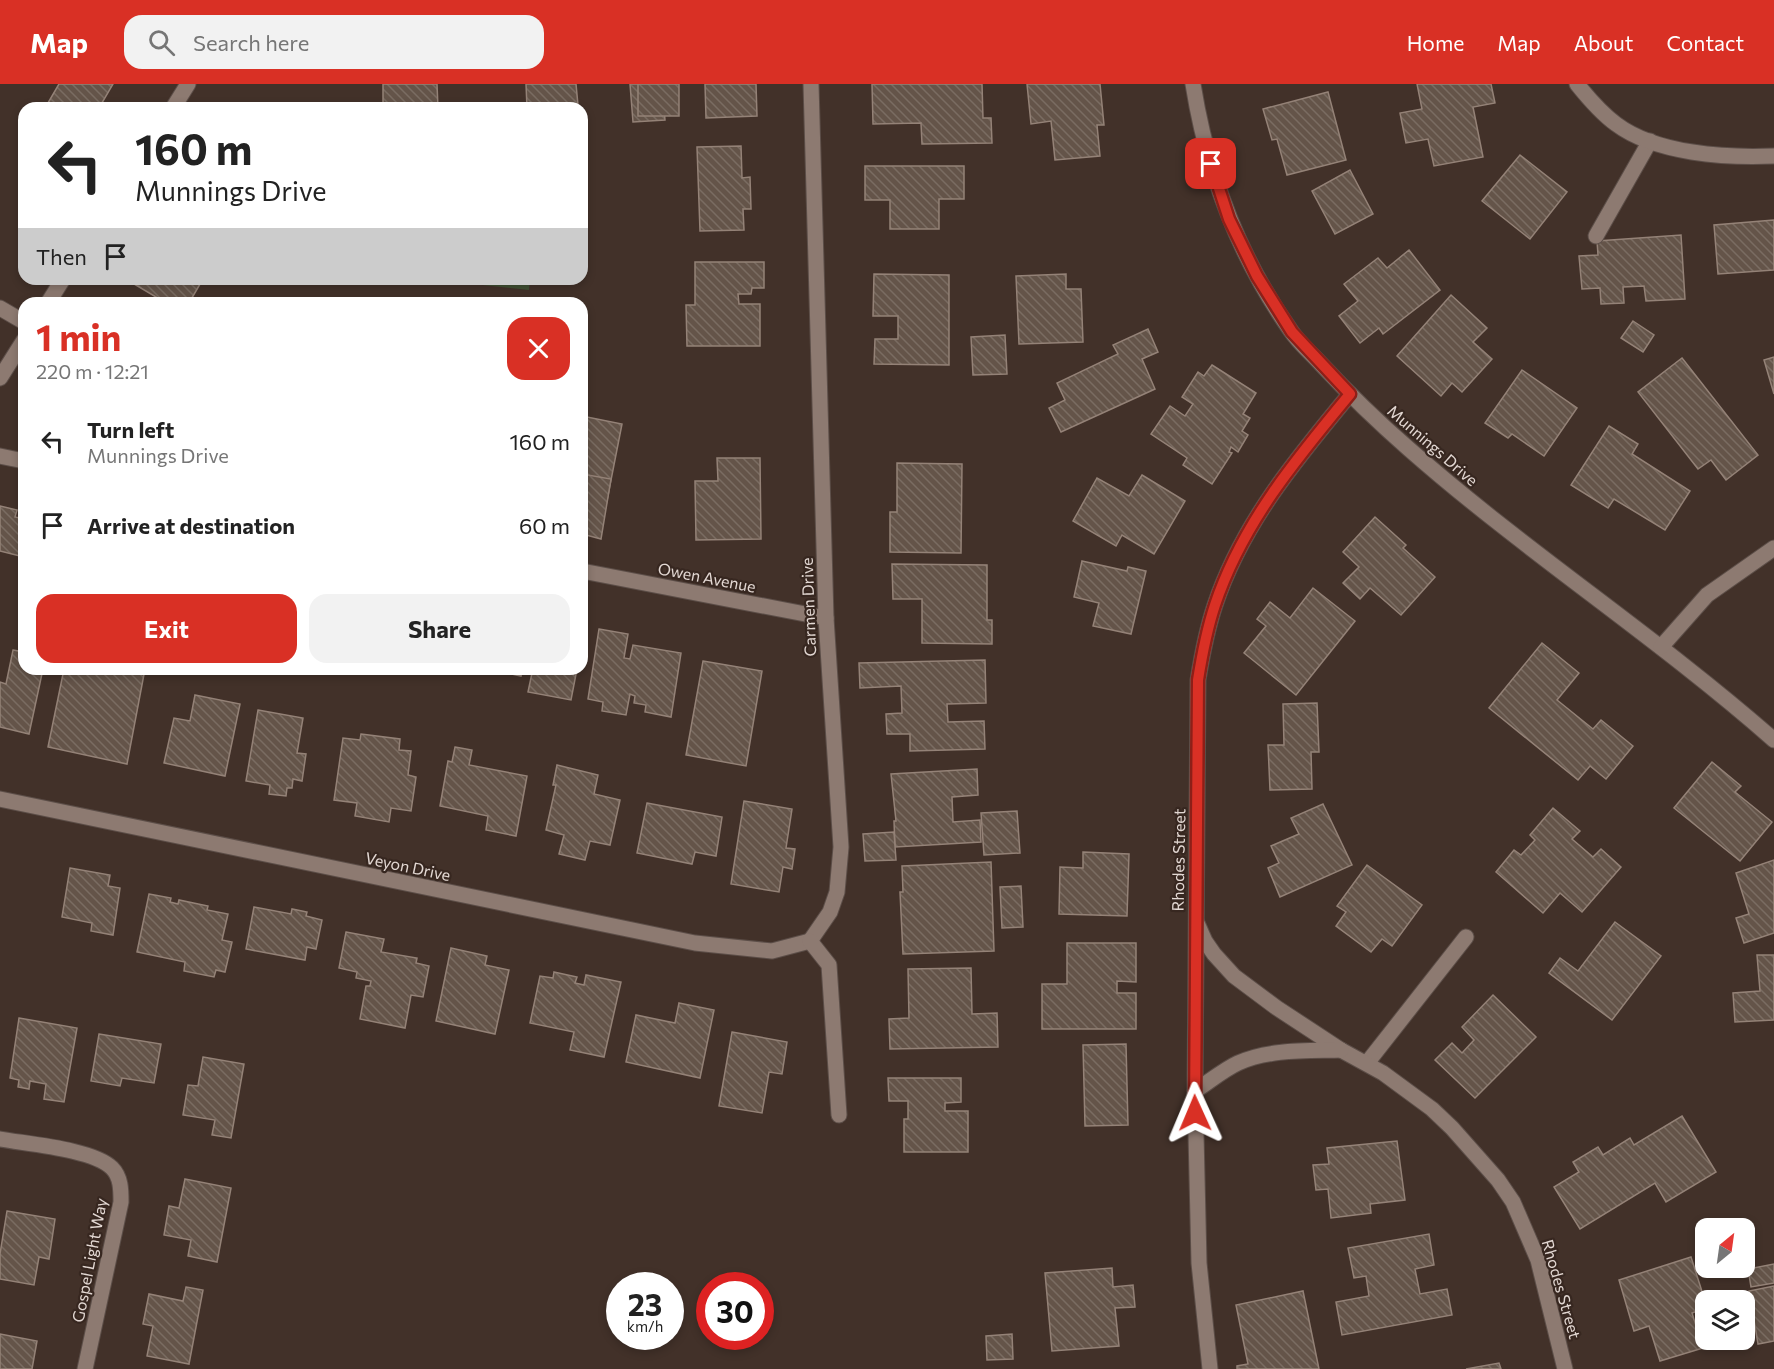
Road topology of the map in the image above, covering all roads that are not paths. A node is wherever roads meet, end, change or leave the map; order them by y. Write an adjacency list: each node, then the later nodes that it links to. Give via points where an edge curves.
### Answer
1 (188, 84): 5 (street)
2 (811, 84): 18 (street, Carmen Drive)
3 (1193, 84): 13 (street, Munnings Drive, via 1197,112 1229,219 1257,276 1292,332)
4 (1577, 84): 6 (street, via 1592,104 1618,126)
5 (177, 102)
6 (1650, 141): 7 (street, via 1706,155); 8 (street)
7 (1774, 156)
8 (1596, 236)
9 (0, 308): 10 (street)
10 (18, 318)
11 (18, 350): 12 (street)
12 (0, 378)
13 (1350, 394): 19 (street, Munnings Drive, via 1439,476); 22 (street, Rhodes Street, via 1273,491 1249,531 1215,604 1198,680)
14 (0, 456): 15 (street)
15 (18, 459)
16 (1774, 548): 19 (street, via 1707,595)
17 (588, 572): 18 (street, Owen Avenue)
18 (826, 618): 24 (street, Carmen Drive, via 841,847 837,892 830,912)
19 (1661, 647): 20 (street, Munnings Drive)
20 (1774, 740)
21 (0, 799): 24 (street, Veyon Drive, via 695,944 772,951)
22 (1195, 918): 25 (street, Rhodes Street, via 1205,941 1234,976); 27 (street, Rhodes Street)
23 (1466, 937): 26 (street)
24 (810, 941): 28 (street, via 829,965)
25 (1341, 1050): 26 (street, Rhodes Street); 27 (street, via 1284,1052 1252,1058)
26 (1367, 1063): 32 (street, Rhodes Street, via 1452,1128 1514,1202 1538,1260)
27 (1195, 1092): 31 (street, Rhodes Street, via 1199,1263)
28 (839, 1115)
29 (0, 1139): 30 (street, Gospel Light Way, via 96,1157 113,1168 121,1186 121,1202)
30 (85, 1369)
31 (1210, 1369)
32 (1565, 1369)

